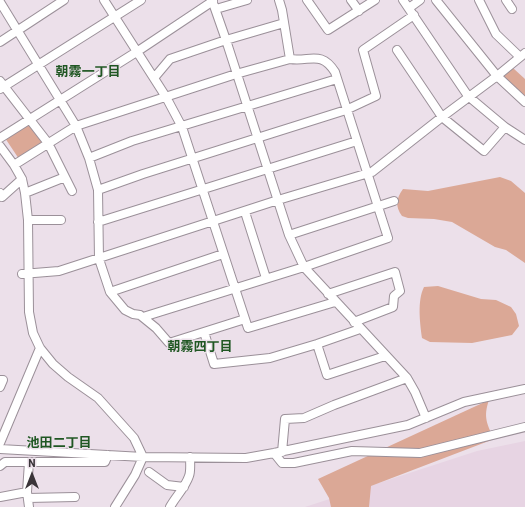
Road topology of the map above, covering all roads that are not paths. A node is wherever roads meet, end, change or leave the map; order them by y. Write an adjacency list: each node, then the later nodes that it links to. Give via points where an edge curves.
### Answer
1 (64, 0): 21 (street)
2 (104, 0): 19 (street)
3 (141, 0): 19 (street)
4 (247, 0): 15 (street)
5 (279, 0): 20 (street)
6 (307, 0): 17 (street, via 328,30)
7 (351, 0): 17 (street)
8 (375, 0): 17 (street)
9 (403, 0): 18 (street)
10 (420, 0): 18 (street)
11 (436, 0): 30 (street)
12 (479, 0): 26 (street, via 496,34)
13 (506, 0): 16 (street)
14 (0, 2): 21 (street)
15 (213, 3): 22 (street); 25 (street)
16 (512, 9)
17 (359, 11)
18 (412, 12): 34 (street); 39 (street, via 363,50 376,96)
19 (116, 16): 25 (street); 28 (street)
20 (284, 23): 22 (street); 27 (street)
21 (18, 30): 23 (street); 28 (street)
22 (226, 40): 29 (street); 31 (street, via 170,59)
23 (0, 42)
24 (396, 50): 40 (street)
25 (138, 51): 31 (street); 36 (street)
26 (523, 55): 30 (street)
27 (290, 59): 29 (street); 32 (street, via 312,57 324,60 332,67)
28 (39, 65): 33 (street); 36 (street)
29 (236, 74): 35 (street); 38 (street)
30 (497, 76): 34 (street); 37 (street)
31 (154, 78): 35 (street)
32 (337, 79): 38 (street); 39 (street)
33 (1, 86): 41 (street)
34 (468, 96): 40 (street); 44 (street)
35 (166, 97): 42 (street); 43 (street)
36 (61, 100): 41 (street); 42 (street)
37 (525, 102)
38 (247, 106): 43 (street); 45 (street)
39 (346, 110): 45 (street); 48 (street)
40 (442, 116): 44 (street, via 484,151); 55 (street, via 372,172)
41 (30, 120): 46 (street); 49 (street)
42 (76, 126): 49 (street); 51 (street)
43 (182, 126): 51 (street); 52 (street)
44 (505, 127): 47 (street)
45 (258, 137): 52 (street); 54 (street)
46 (0, 138)
47 (525, 140)
48 (357, 141): 54 (street); 55 (street)
49 (48, 143): 53 (street); 56 (street)
50 (0, 146): 53 (street)
51 (89, 158): 58 (street)
52 (192, 158): 58 (street); 59 (street)
53 (14, 165): 57 (street)
54 (268, 168): 59 (street); 63 (street)
55 (367, 173): 63 (street); 65 (street)
56 (65, 177): 60 (street); 62 (street)
57 (22, 179): 61 (street, via 2,197); 62 (street)
58 (98, 190): 69 (street)
59 (202, 190): 69 (street); 70 (street)
60 (72, 191)
61 (0, 193)
62 (25, 193): 67 (street)
63 (278, 200): 66 (street); 71 (street)
64 (394, 201): 65 (street)
65 (377, 206): 71 (street); 74 (street, via 388,238)
66 (245, 212): 70 (street); 76 (street)
67 (28, 220): 68 (street); 75 (street)
68 (61, 220)
69 (98, 222): 73 (street)
70 (212, 222): 72 (street); 73 (street)
71 (289, 235): 74 (street)
72 (223, 254): 77 (street); 78 (street)
73 (99, 259): 75 (street, via 60,271); 78 (street)
74 (304, 267): 76 (street); 79 (street)
75 (25, 274): 87 (street, via 33,333)
76 (266, 278): 77 (street)
77 (235, 288): 81 (street); 82 (street)
78 (110, 292): 81 (street, via 125,310)
79 (328, 294): 80 (street); 83 (street, via 395,272 400,291 394,296 392,307)
80 (335, 302): 82 (street, via 248,328); 83 (street)
81 (143, 317): 85 (street, via 169,343)
82 (245, 319): 85 (street)
83 (354, 322): 84 (street)
84 (360, 329): 86 (street); 88 (street)
85 (204, 332): 86 (street, via 214,364 270,358)
86 (317, 344): 88 (street, via 327,375)
87 (40, 348): 95 (street); 99 (street, via 68,377 98,398 134,438)
88 (385, 356): 89 (street)
89 (407, 378): 93 (street); 97 (street, via 304,418 285,419)
90 (0, 380): 91 (street, via 3,380)
91 (0, 387)
92 (525, 389): 93 (street, via 464,402)
93 (426, 418): 97 (street, via 408,425)
94 (525, 427): 97 (street, via 420,453 352,451 294,463 282,463)
95 (0, 443)
96 (0, 449): 98 (street)
97 (278, 453): 100 (street, via 246,458)
98 (108, 455): 99 (street); 101 (street, via 105,462)
99 (143, 457): 100 (street); 109 (street, via 135,476)
100 (190, 457): 104 (street, via 190,476)
101 (29, 462): 102 (street, via 5,462); 105 (street)
102 (0, 466)
103 (149, 472): 104 (street, via 167,485)
104 (184, 487): 110 (street)
105 (27, 495): 106 (street); 107 (street); 108 (street)
106 (0, 496)
107 (75, 498)
108 (30, 507)
109 (115, 507)
110 (170, 507)

